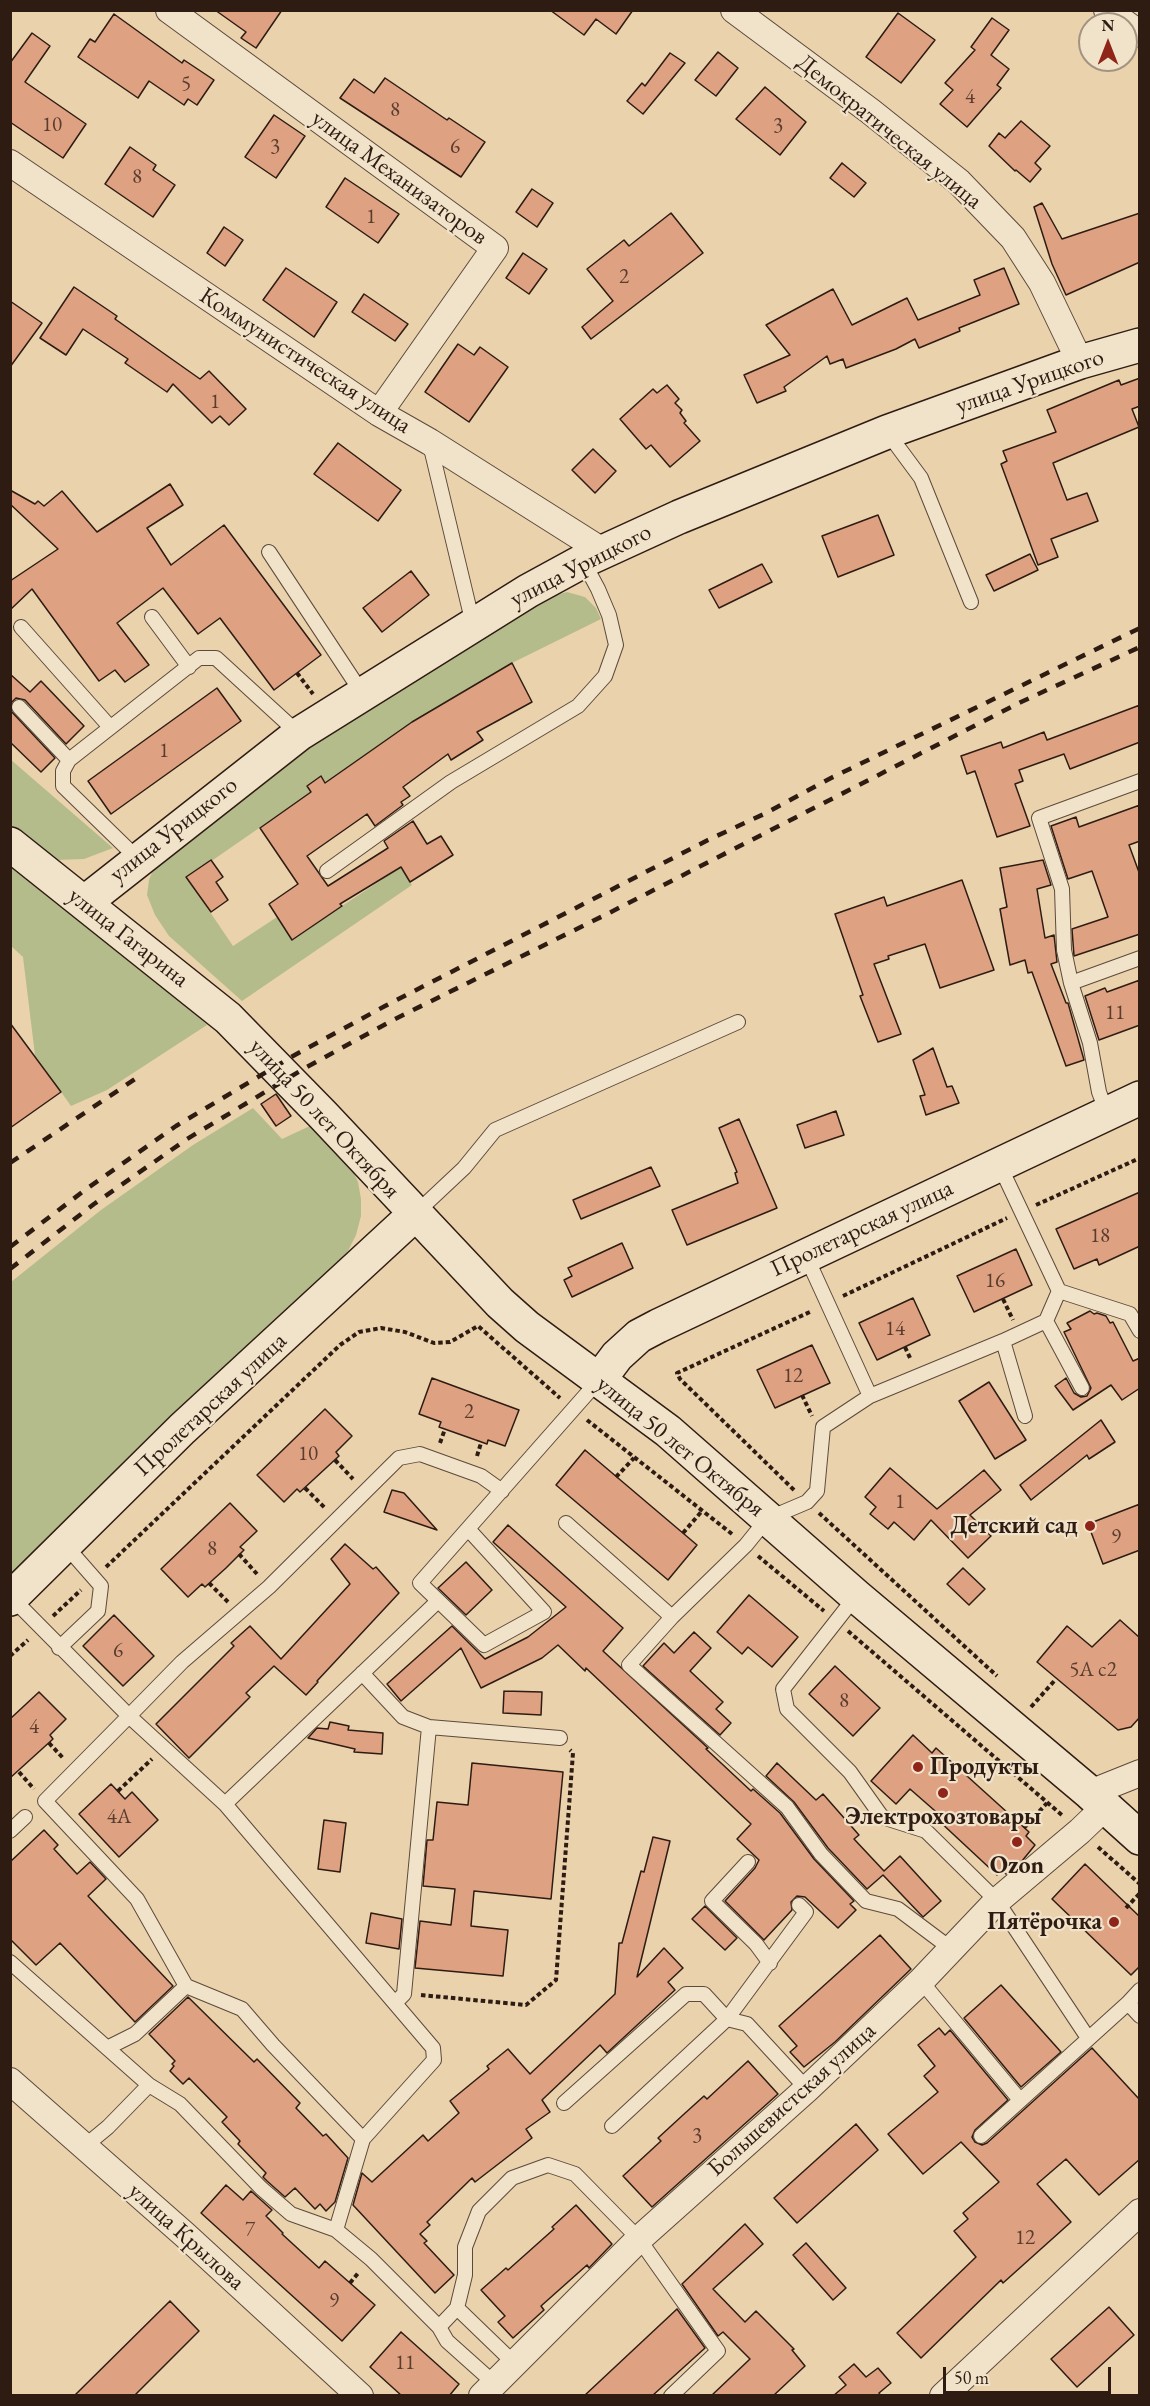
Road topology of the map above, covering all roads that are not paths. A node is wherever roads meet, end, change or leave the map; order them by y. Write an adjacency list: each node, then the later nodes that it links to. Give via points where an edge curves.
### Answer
1 (169, 10): 8 (street, улица Механизаторов, via 495,248)
2 (734, 10): 7 (street, Демократическая улица, via 959,182 1013,238 1042,283)
3 (1107, 10): 4 (street)
4 (1140, 34)
5 (10, 163): 8 (street, Коммунистическая улица)
6 (1140, 345): 7 (street, улица Урицкого)
7 (1080, 362): 9 (street, улица Урицкого)
8 (379, 413): 10 (street, Коммунистическая улица)
9 (887, 432): 12 (street, улица Урицкого, via 679,517); 13 (lane, via 921,478)
10 (430, 442): 12 (street, Коммунистическая улица); 15 (lane)
11 (269, 552): 18 (lane)
12 (593, 557): 15 (street, улица Урицкого); 26 (lane, via 598,589 616,645 604,676 578,706 451,782)
13 (971, 602)
14 (152, 617): 17 (lane)
15 (473, 625): 18 (street, улица Урицкого)
16 (21, 627): 20 (lane)
17 (189, 667): 20 (lane); 21 (lane, via 200,658 216,658)
18 (362, 693): 21 (street, улица Урицкого)
19 (19, 707): 22 (lane)
20 (110, 727): 22 (lane)
21 (298, 734): 25 (street, улица Урицкого)
22 (69, 760): 25 (lane, via 63,771 63,786)
23 (1140, 781): 29 (lane, via 1039,818 1062,889 1064,950)
24 (10, 844): 27 (street, улица Гагарина)
25 (138, 859): 27 (street, улица Урицкого)
26 (327, 871)
27 (84, 903): 31 (street, улица Гагарина)
28 (1140, 958): 29 (lane)
29 (1071, 983): 33 (lane)
30 (738, 1022): 35 (lane, via 495,1130 464,1168)
31 (243, 1034): 35 (street, улица 50 лет Октября)
32 (1140, 1098): 33 (street, Пролетарская улица)
33 (1107, 1113): 34 (street, Пролетарская улица)
34 (999, 1164): 36 (street, Пролетарская улица); 37 (lane)
35 (414, 1215): 41 (street, улица 50 лет Октября, via 500,1304); 49 (street, Пролетарская улица, via 182,1429)
36 (805, 1255): 41 (street, Пролетарская улица, via 639,1336); 43 (lane)
37 (1059, 1291): 38 (lane); 39 (lane, via 1130,1314)
38 (1046, 1321): 40 (lane); 42 (lane)
39 (1140, 1331)
40 (1003, 1341): 43 (lane); 44 (lane)
41 (598, 1380): 45 (lane); 46 (street, улица 50 лет Октября, via 668,1431)
42 (1082, 1388)
43 (870, 1396): 46 (lane, via 823,1426 817,1491 807,1502)
44 (1025, 1416)
45 (502, 1491): 48 (lane); 56 (lane, via 481,1476 420,1454 399,1458)
46 (767, 1519): 52 (street, улица 50 лет Октября); 53 (lane, via 746,1545)
47 (566, 1522): 53 (lane)
48 (469, 1530): 51 (lane, via 420,1583); 51 (lane, via 544,1612 484,1645)
49 (65, 1545): 50 (street, Пролетарская улица); 54 (lane, via 100,1586 98,1611)
50 (11, 1598): 54 (lane)
51 (438, 1601): 55 (lane)
52 (846, 1609): 60 (street, улица 50 лет Октября); 66 (lane, via 783,1689 787,1709 850,1772 882,1817 926,1831)
53 (672, 1617): 68 (lane, via 630,1665 787,1807 821,1854 866,1901 898,1909)
54 (59, 1648): 56 (lane)
55 (362, 1672): 57 (lane, via 403,1717); 61 (lane)
56 (129, 1716): 61 (lane); 73 (lane, via 45,1801 137,1899)
57 (429, 1727): 58 (lane); 75 (lane)
58 (560, 1738)
59 (1140, 1773): 60 (street, Большевистская улица)
60 (1098, 1800): 64 (street, улица 50 лет Октября); 66 (street, Большевистская улица, via 1080,1831)
61 (225, 1804): 75 (lane)
62 (25, 1817): 63 (lane)
63 (10, 1831)
64 (1140, 1838)
65 (748, 1862): 69 (lane, via 712,1900)
66 (998, 1901): 68 (street, Большевистская улица); 79 (lane)
67 (799, 1905): 69 (lane, via 806,1912)
68 (950, 1948): 71 (street, Большевистская улица)
69 (770, 1963): 78 (lane)
70 (15, 1966): 72 (lane); 80 (lane)
71 (921, 1981): 83 (street, Большевистская улица); 84 (lane)
72 (10, 1982)
73 (186, 1986): 80 (lane, via 135,2034); 88 (lane, via 243,2009)
74 (1140, 1990): 76 (lane)
75 (400, 1998): 88 (lane, via 433,2048 434,2060)
76 (1128, 2003): 77 (lane); 79 (lane)
77 (1140, 2016)
78 (727, 2019): 83 (lane, via 747,2024); 85 (lane, via 704,1994 686,1994); 86 (lane)
79 (1088, 2038): 84 (lane)
80 (107, 2048): 82 (lane)
81 (10, 2081): 89 (street, улица Крылова)
82 (149, 2085): 89 (lane); 91 (lane, via 180,2104 291,2214)
83 (807, 2089): 92 (street, Большевистская улица)
84 (1020, 2100): 87 (lane)
85 (564, 2103)
86 (612, 2126)
87 (981, 2136)
88 (363, 2139): 91 (lane)
89 (85, 2146): 97 (street, улица Крылова)
90 (1140, 2212): 99 (street)
91 (336, 2230): 94 (lane)
92 (639, 2239): 93 (lane, via 574,2174 548,2165 512,2178 479,2211 465,2247 465,2274); 95 (street, Большевистская улица); 98 (lane, via 718,2351)
93 (457, 2308): 94 (lane); 95 (lane)
94 (439, 2327): 96 (lane)
95 (514, 2363): 96 (street, Большевистская улица)
96 (488, 2389)
97 (360, 2396)
98 (671, 2396)
99 (943, 2396)

